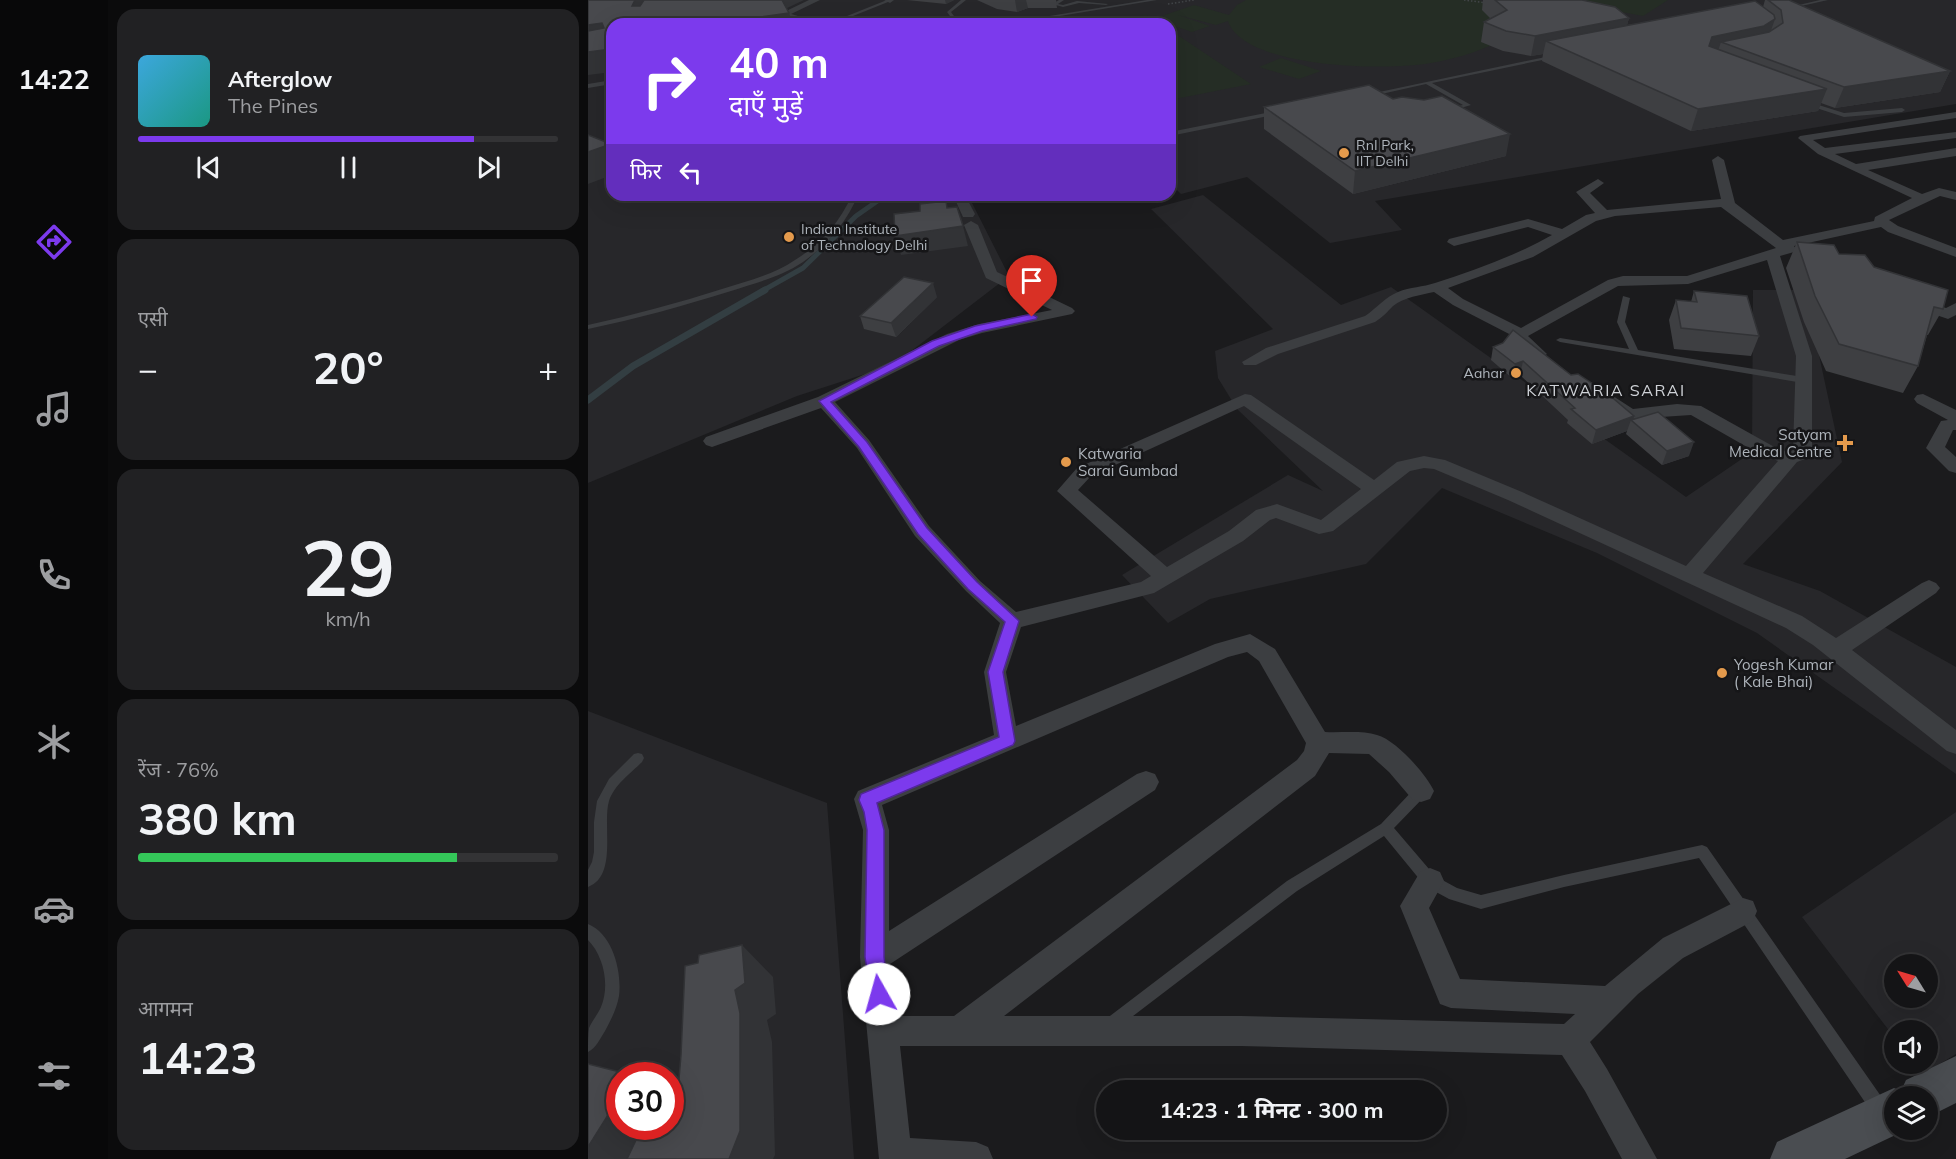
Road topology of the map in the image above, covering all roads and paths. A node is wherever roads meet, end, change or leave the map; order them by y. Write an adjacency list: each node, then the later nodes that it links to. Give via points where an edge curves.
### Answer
1 (816, 0): 13 (street)
2 (890, 0): 15 (lane)
3 (964, 0): 16 (lane, via 949,12)
4 (1062, 0): 8 (lane, via 1054,3 1067,6)
5 (1155, 0): 10 (lane)
6 (1464, 0): 9 (path)
7 (1826, 0): 12 (lane)
8 (1075, 1): 10 (lane)
9 (1491, 4)
10 (1115, 6): 17 (lane)
11 (766, 9): 13 (lane)
12 (1784, 9)
13 (786, 13): 14 (lane)
14 (797, 18)
15 (845, 18)
16 (954, 18)
17 (1040, 18)
18 (1566, 54): 20 (lane)
19 (606, 83): 21 (lane)
20 (1427, 83): 22 (lane); 25 (lane, via 1468,105)
21 (588, 86)
22 (1359, 97)
23 (1802, 101): 27 (lane, via 1844,115)
24 (1280, 112): 28 (lane)
25 (1434, 113)
26 (1956, 115): 27 (street)
27 (1905, 116): 30 (street); 33 (street, via 1804,138)
28 (1176, 133)
29 (1956, 135): 30 (street)
30 (1943, 137): 31 (street); 33 (street)
31 (1956, 143)
32 (1956, 152): 35 (street)
33 (1822, 153): 35 (street)
34 (1718, 160): 43 (street)
35 (1856, 168): 40 (street)
36 (1598, 183): 44 (street, via 1582,192)
37 (1956, 184): 38 (street)
38 (1942, 192): 39 (street); 40 (street)
39 (1956, 196)
40 (1922, 198): 45 (street, via 1882,217)
41 (852, 201): 54 (lane, via 817,248 791,267 681,305)
42 (962, 201): 63 (street, via 992,275 1067,311 953,337)
43 (1729, 204): 44 (street); 48 (street)
44 (1604, 215): 46 (street)
45 (1881, 223): 48 (street); 49 (street)
46 (1563, 234): 47 (street, via 1528,223); 50 (street, via 1528,254)
47 (1454, 242)
48 (1776, 249): 55 (street, via 1688,280 1623,280); 60 (street, via 1804,356)
49 (1956, 252)
50 (1437, 287): 55 (street); 58 (street, via 1405,294 1370,319)
51 (1898, 297): 53 (street, via 1948,314)
52 (1626, 298): 57 (lane, via 1621,322)
53 (1956, 308)
54 (588, 327)
55 (1521, 334): 59 (street, via 1525,345)
56 (1560, 340): 57 (lane)
57 (1635, 353): 60 (lane)
58 (1250, 362)
59 (1554, 364)
60 (1803, 380): 67 (street, via 1803,451)
61 (1593, 390): 67 (street, via 1629,414 1677,407 1695,409 1763,448)
62 (1923, 399): 64 (street)
63 (824, 401): 66 (street); 73 (street, via 863,444 922,531)
64 (1956, 417)
65 (1956, 425): 68 (street, via 1947,424 1935,448)
66 (712, 441)
67 (1791, 458): 70 (street)
68 (1956, 467)
69 (1373, 488): 70 (street, via 1404,466 1438,464); 71 (street, via 1326,526 1319,527 1277,511 1263,515 1236,536); 71 (street, via 1245,399 1084,472 1067,491)
70 (1689, 576): 74 (street, via 1794,622)
71 (1166, 577): 73 (street, via 1147,588)
72 (1929, 588): 74 (street)
73 (1012, 621): 75 (street, via 995,672)
74 (1835, 650): 77 (street)
75 (1007, 741): 76 (street, via 1223,650 1250,643 1267,655); 86 (street, via 867,800 876,830)
76 (1318, 742): 80 (street, via 1374,744); 89 (street, via 1316,754 1296,778)
77 (1956, 744)
78 (638, 758): 82 (lane, via 603,800 602,858)
79 (1146, 782): 86 (street)
80 (1421, 791): 81 (lane)
81 (1386, 828): 83 (lane); 90 (lane, via 1292,886)
82 (588, 881)
83 (1430, 881): 84 (lane, via 1480,902 1702,851); 87 (street, via 1414,906 1451,993)
84 (1743, 910): 87 (street, via 1673,948); 94 (lane)
85 (588, 931): 92 (lane, via 596,936 608,957 611,998)
86 (875, 957): 88 (street)
87 (1612, 1001): 91 (street)
88 (884, 1031): 89 (street); 97 (street)
89 (959, 1031): 90 (street)
90 (1102, 1031): 91 (street)
91 (1570, 1040): 99 (street)
92 (588, 1044)
93 (1956, 1079): 95 (main road)
94 (1884, 1088)
95 (1938, 1088)
96 (1884, 1116): 100 (main road)
97 (896, 1156): 98 (street)
98 (976, 1159)
99 (1640, 1159)
100 (1794, 1159)

